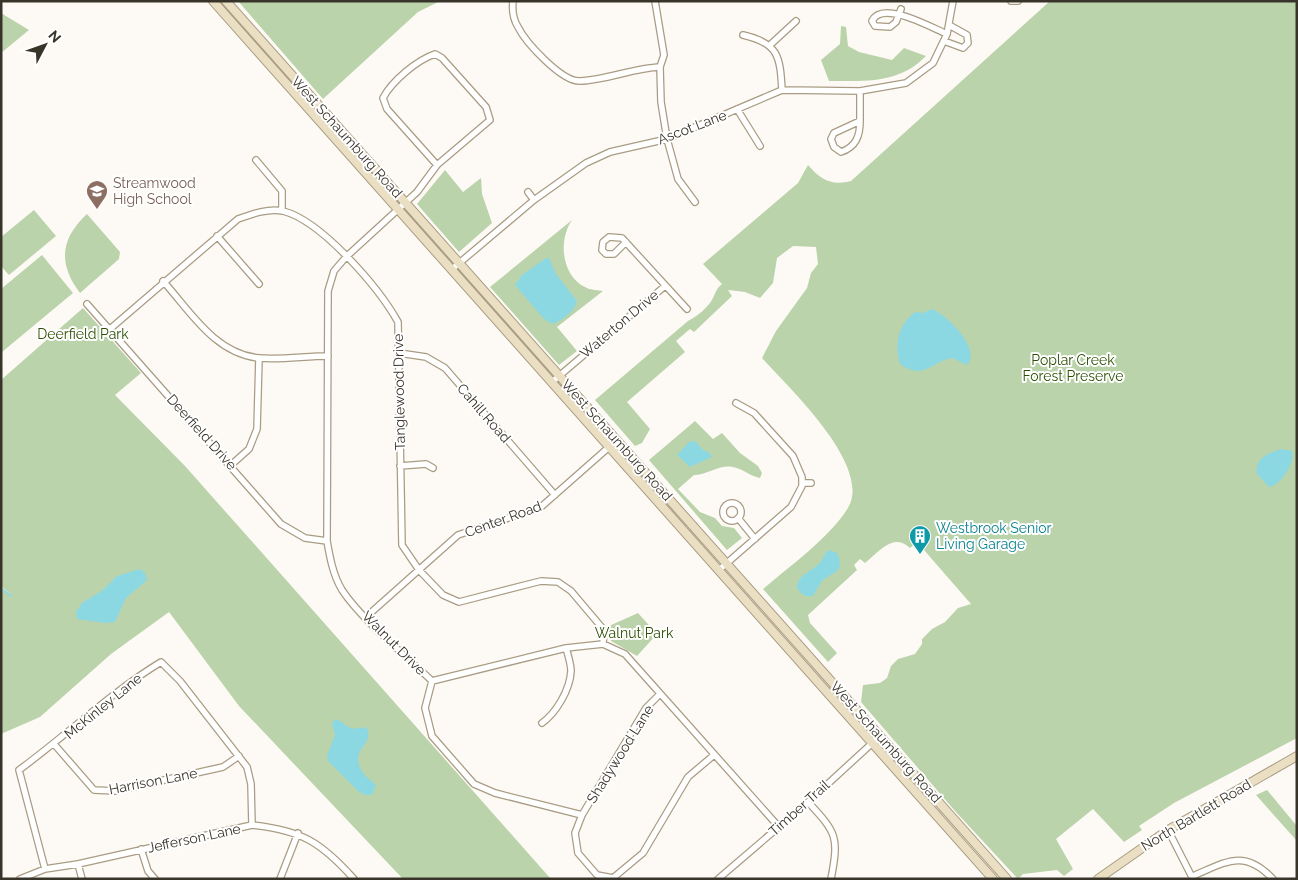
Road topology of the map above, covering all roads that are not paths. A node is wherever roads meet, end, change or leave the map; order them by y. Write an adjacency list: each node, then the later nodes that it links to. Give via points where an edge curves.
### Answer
1 (213, 1): 28 (main road, West Schaumburg Road)
2 (226, 1): 27 (main road, West Schaumburg Road)
3 (513, 1): 15 (street, via 512,11 528,41 557,71 578,82 640,68)
4 (655, 1): 15 (street, via 664,55)
5 (953, 1): 10 (street, Ascot Lane)
6 (1011, 1): 7 (street)
7 (1018, 1)
8 (901, 9): 8 (street, via 888,6 874,14 872,21 875,26 890,27 896,22); 11 (street)
9 (796, 21): 14 (street)
10 (949, 25): 11 (street, Ascot Lane); 13 (street, via 967,35 968,43 963,48)
11 (947, 34): 13 (street, Ascot Lane)
12 (743, 35): 14 (street)
13 (944, 41): 17 (street, Ascot Lane, via 933,63 906,83)
14 (770, 45): 16 (street, via 780,62)
15 (660, 67): 20 (street)
16 (782, 90): 17 (street, Ascot Lane); 18 (street, Ascot Lane)
17 (860, 91): 19 (street)
18 (737, 109): 20 (street, Ascot Lane); 21 (street)
19 (860, 121): 19 (street, via 834,133 831,139 834,147 841,152 848,150 860,134)
20 (667, 139): 25 (street, Ascot Lane, via 610,152 586,163); 26 (street, via 678,179)
21 (760, 146)
22 (256, 160): 29 (street, via 282,191)
23 (437, 165): 23 (street, Walnut Drive, via 490,120 486,107 435,54 426,57 383,98 387,109); 27 (street, Walnut Drive)
24 (528, 192): 25 (street)
25 (534, 200): 33 (street, Ascot Lane)
26 (695, 202)
27 (406, 203): 28 (street, Walnut Drive); 33 (main road, West Schaumburg Road)
28 (398, 210): 32 (street, Walnut Drive); 34 (main road, West Schaumburg Road)
29 (282, 211): 30 (street, Tanglewood Drive, via 259,211 238,218); 32 (street, Tanglewood Drive, via 308,221)
30 (217, 236): 35 (street, Tanglewood Drive); 36 (street)
31 (626, 242): 37 (street)
32 (346, 257): 41 (street, Tanglewood Drive, via 388,304 398,322); 42 (street, Walnut Drive, via 334,271 328,290)
33 (459, 263): 34 (street, Ascot Lane); 44 (main road, West Schaumburg Road)
34 (452, 270): 45 (main road, West Schaumburg Road)
35 (163, 280): 40 (street, Tanglewood Drive); 43 (street, via 212,337 233,351)
36 (259, 284)
37 (665, 286): 39 (street); 44 (street, Waterton Drive)
38 (88, 304): 40 (street, Deerfield Drive)
39 (687, 309)
40 (110, 329): 49 (street, Deerfield Drive)
41 (399, 353): 50 (street, Tanglewood Drive); 54 (street, Cahill Road, via 426,357 445,368)
42 (328, 356): 43 (street); 57 (street, Walnut Drive)
43 (259, 358): 49 (street, via 257,429 249,449)
44 (559, 376): 45 (street, Waterton Drive); 47 (main road, West Schaumburg Road)
45 (552, 382): 48 (main road, West Schaumburg Road)
46 (736, 403): 52 (street, via 754,413 793,456)
47 (617, 440): 48 (street, Center Road); 58 (main road, West Schaumburg Road)
48 (609, 447): 54 (street, Center Road); 60 (main road, West Schaumburg Road)
49 (231, 465): 57 (street, Deerfield Drive, via 281,524 305,538)
50 (400, 466): 51 (street, via 426,464); 59 (street, Tanglewood Drive, via 402,545)
51 (433, 468)
52 (802, 483): 53 (street); 56 (street, via 795,502)
53 (811, 483)
54 (556, 496): 59 (street, Center Road, via 541,507 458,535)
55 (738, 518): 56 (street)
56 (755, 539): 58 (street)
57 (327, 541): 61 (street, Walnut Drive, via 332,568 342,590)
58 (727, 564): 60 (street); 67 (main road, West Schaumburg Road)
59 (420, 570): 61 (street, Center Road); 62 (street, Tanglewood Drive, via 443,595 459,602 541,581 558,582 571,591 604,630)
60 (719, 570): 68 (main road, West Schaumburg Road)
61 (366, 617): 64 (street, Walnut Drive)
62 (602, 644): 63 (street, Walnut Drive); 65 (street, Walnut Drive, via 625,654)
63 (566, 648): 64 (street, Walnut Drive); 66 (street, via 571,671 568,688 550,717)
64 (432, 681): 74 (street, via 424,708 432,736 474,784 495,794)
65 (660, 694): 70 (street, Walnut Drive); 74 (street, Shadywood Lane, via 646,708)
66 (542, 723)
67 (880, 736): 68 (street, Timber Trail); 91 (main road, West Schaumburg Road)
68 (872, 743): 73 (street, Timber Trail); 90 (main road, West Schaumburg Road)
69 (54, 744): 71 (street, Harrison Lane, via 94,790 115,791 223,767); 71 (street, McKinley Lane, via 126,684 161,662); 81 (street, McKinley Lane, via 19,770)
70 (714, 755): 74 (street, Shadywood Lane, via 688,777 643,853 613,878 596,875 578,853 575,833); 76 (street, Walnut Drive)
71 (239, 756): 75 (street, McKinley Lane, via 247,767 251,784)
72 (1297, 756): 77 (main road, North Bartlett Road)
73 (808, 802): 76 (street, Timber Trail); 89 (street, via 831,826 836,842)
74 (582, 815)
75 (252, 826): 78 (street, Jefferson Lane, via 279,828); 79 (street, Jefferson Lane)
76 (779, 827): 88 (street, Timber Trail)
77 (1168, 830): 82 (street); 92 (main road, North Bartlett Road)
78 (298, 834): 86 (street); 87 (street, Jefferson Lane, via 338,860)
79 (141, 849): 80 (street, Jefferson Lane); 85 (street, via 148,870)
80 (78, 864): 81 (street, Jefferson Lane); 84 (street)
81 (44, 869): 83 (street, Jefferson Lane)
82 (1193, 878): 93 (street, via 1232,860 1247,860 1262,867)
83 (20, 879)
84 (82, 879)
85 (155, 879)
86 (280, 879)
87 (354, 879)
88 (718, 879)
89 (831, 879)
90 (993, 879)
91 (1007, 879)
92 (1098, 879)
93 (1273, 879)

